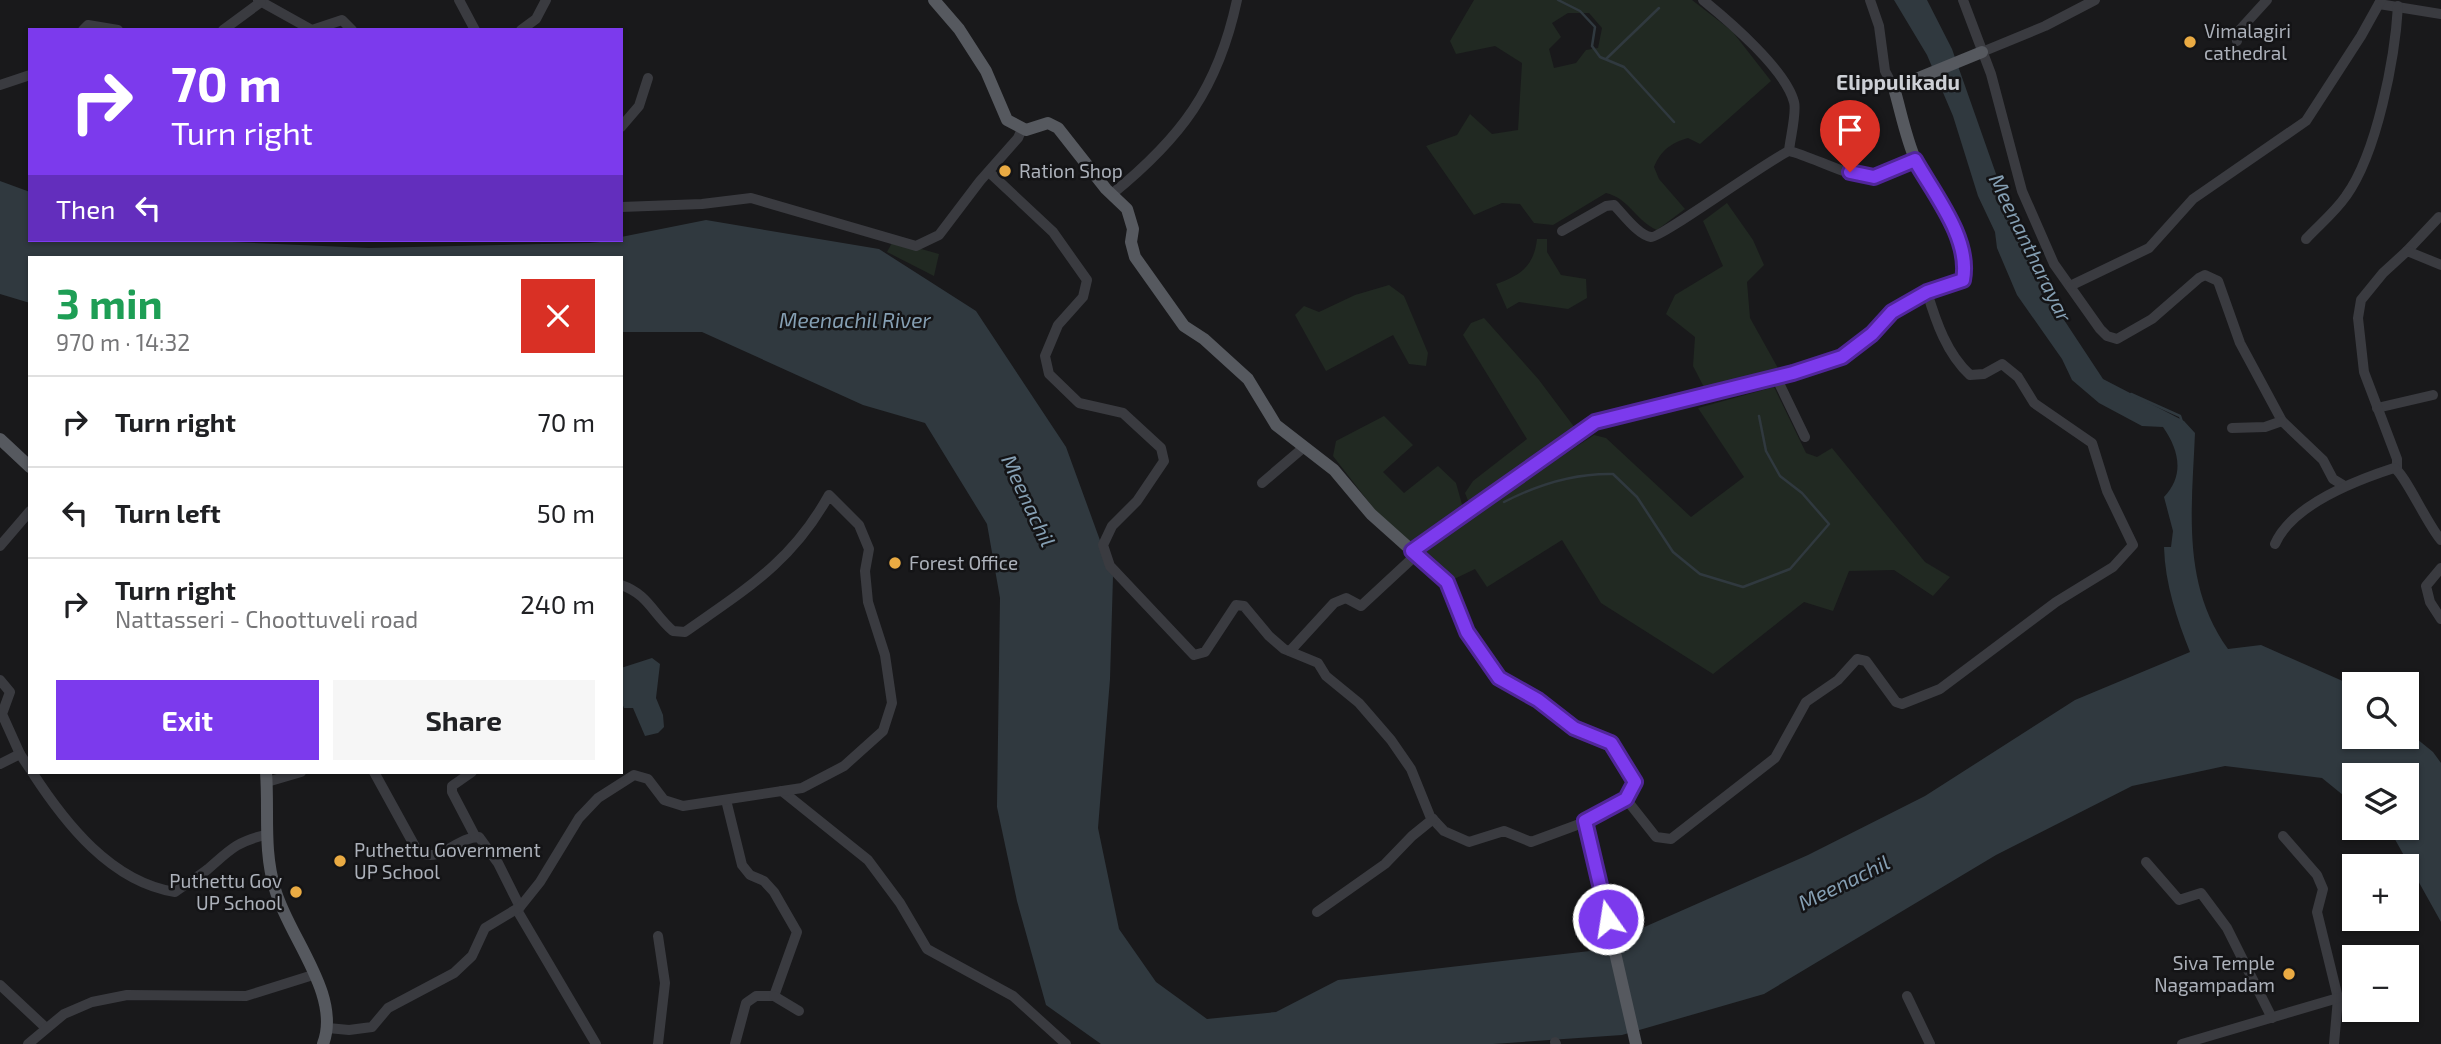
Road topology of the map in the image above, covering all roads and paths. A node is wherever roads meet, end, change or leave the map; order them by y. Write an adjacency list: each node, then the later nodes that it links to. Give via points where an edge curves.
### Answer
1 (459, 0): 20 (street)
2 (546, 0): 21 (street, via 536,19)
3 (934, 0): 29 (main road, via 960,29 986,71 1007,120)
4 (1237, 0): 33 (street, via 1229,41 1185,122 1156,159)
5 (1703, 0): 30 (street, via 1733,24 1786,83 1795,105)
6 (1870, 0): 27 (street, via 1885,71)
7 (1963, 0): 23 (street)
8 (2095, 0): 23 (street)
9 (2267, 0): 22 (street, via 2236,34)
10 (260, 1): 16 (street); 17 (street)
11 (2380, 2): 12 (street); 40 (street, via 2306,121 2193,199 2149,248)
12 (2398, 6): 13 (street); 37 (street, via 2380,114 2359,174 2346,197)
13 (2441, 14)
14 (85, 28): 15 (street)
15 (106, 28)
16 (226, 28)
17 (308, 28)
18 (318, 28): 19 (street, via 342,20)
19 (350, 28)
20 (474, 28)
21 (524, 28)
22 (2237, 41)
23 (1982, 52): 27 (main road); 40 (street, via 2022,191 2059,275)
24 (28, 76): 26 (street)
25 (648, 78): 28 (street, via 639,106)
26 (0, 85)
27 (1894, 88): 31 (main road)
28 (623, 125)
29 (1022, 129): 32 (street); 33 (main road, via 1048,123 1058,128)
30 (1789, 151): 31 (street, via 1874,177); 36 (street, via 1660,235 1650,237 1641,232 1615,205)
31 (1915, 160): 41 (main road, via 1955,229 1965,269 1963,280)
32 (989, 172): 34 (street, via 939,234 916,246 751,198); 62 (street, via 1053,232 1087,280 1083,297 1058,325 1045,356 1049,374 1079,403 1123,413 1161,448 1164,461 1138,501 1112,526 1103,545 1110,566 1194,655 1205,652 1236,605 1244,606 1269,636)
33 (1112, 194): 49 (main road, via 1127,209 1135,257 1184,326 1248,379 1276,425)
34 (623, 207)
35 (2440, 217): 38 (street)
36 (1562, 231)
37 (2306, 239)
38 (2407, 251): 39 (street); 44 (street, via 2361,300 2358,317 2364,372)
39 (2441, 265)
40 (2070, 286): 45 (street, via 2107,336 2118,338 2152,319 2199,278 2205,275 2218,281 2240,343)
41 (1927, 292): 42 (main road, via 1892,312 1842,357); 73 (street, via 1943,337 1964,370 1970,375 1984,374 2002,364 2018,377 2034,403 2092,443 2107,491 2133,545 2113,567 2056,602 1940,689 1902,704 1896,702 1866,661 1857,659 1838,680 1805,702 1775,758 1671,839 1656,837)
42 (1776, 377): 47 (street); 58 (main road, via 1595,422)
43 (2433, 395): 44 (street)
44 (2377, 408): 51 (street)
45 (2282, 421): 46 (street, via 2265,427); 53 (street)
46 (2232, 428)
47 (1805, 437)
48 (0, 439): 50 (main road)
49 (1303, 448): 52 (street); 58 (main road, via 1334,470 1371,514)
50 (28, 465)
51 (2397, 468): 53 (street); 55 (street)
52 (1262, 483)
53 (2343, 485): 56 (street, via 2279,534)
54 (28, 512): 57 (street)
55 (2441, 540)
56 (2275, 544)
57 (0, 547)
58 (1414, 553): 62 (street, via 1361,606 1346,598 1334,603); 73 (main road, via 1447,582 1467,632 1499,678 1574,728 1611,743 1635,782)
59 (2441, 568): 61 (street, via 2426,586)
60 (623, 586): 72 (street, via 639,592 666,625 680,633 777,564 810,529 829,495 859,525 869,549 865,571 868,602 885,655 892,703 883,731 844,766 802,788)
61 (2441, 618)
62 (1290, 651): 75 (street, via 1318,663 1391,740 1411,769)
63 (0, 680): 64 (street, via 10,692 2,713)
64 (20, 754): 65 (street); 66 (street)
65 (0, 764)
66 (28, 766)
67 (34, 774): 77 (street, via 52,803 113,868 160,889 175,892 242,840)
68 (287, 774): 71 (street)
69 (375, 774): 78 (street, via 418,852 436,856)
70 (469, 774): 78 (street, via 452,786 452,792)
71 (266, 777): 77 (main road)
72 (782, 791): 74 (street); 98 (street, via 868,860 927,949 1013,996)
73 (1626, 799): 76 (main road)
74 (726, 800): 81 (street, via 684,806 664,800 648,779 634,775 598,798 579,818); 86 (street, via 742,865 774,892 797,932)
75 (1433, 819): 76 (street, via 1455,838 1469,842 1504,831 1531,842); 82 (street, via 1385,864)
76 (1585, 822): 99 (main road)
77 (265, 835): 84 (main road, via 275,890)
78 (475, 836): 81 (street, via 498,863)
79 (2283, 836): 88 (street, via 2317,875 2323,889 2317,912)
80 (2146, 862): 90 (street, via 2179,900 2201,893 2227,928)
81 (519, 909): 92 (street, via 485,928 472,956 454,973 388,1008 372,1027); 95 (street)
82 (1317, 912)
83 (659, 936): 96 (street, via 666,983)
84 (313, 975): 91 (street, via 246,996 127,995 92,1002); 92 (main road, via 328,1013)
85 (0, 985): 91 (street)
86 (774, 996): 89 (street); 97 (street, via 756,996 746,1003)
87 (1907, 996): 100 (street)
88 (2338, 998): 90 (street); 102 (street)
89 (799, 1011)
90 (2272, 1018): 101 (street)
91 (45, 1027): 93 (street)
92 (328, 1028): 94 (main road)
93 (28, 1044)
94 (323, 1044)
95 (596, 1044)
96 (658, 1044)
97 (735, 1044)
98 (1066, 1044)
99 (1636, 1044)
100 (1930, 1044)
101 (2182, 1044)
102 (2334, 1044)

